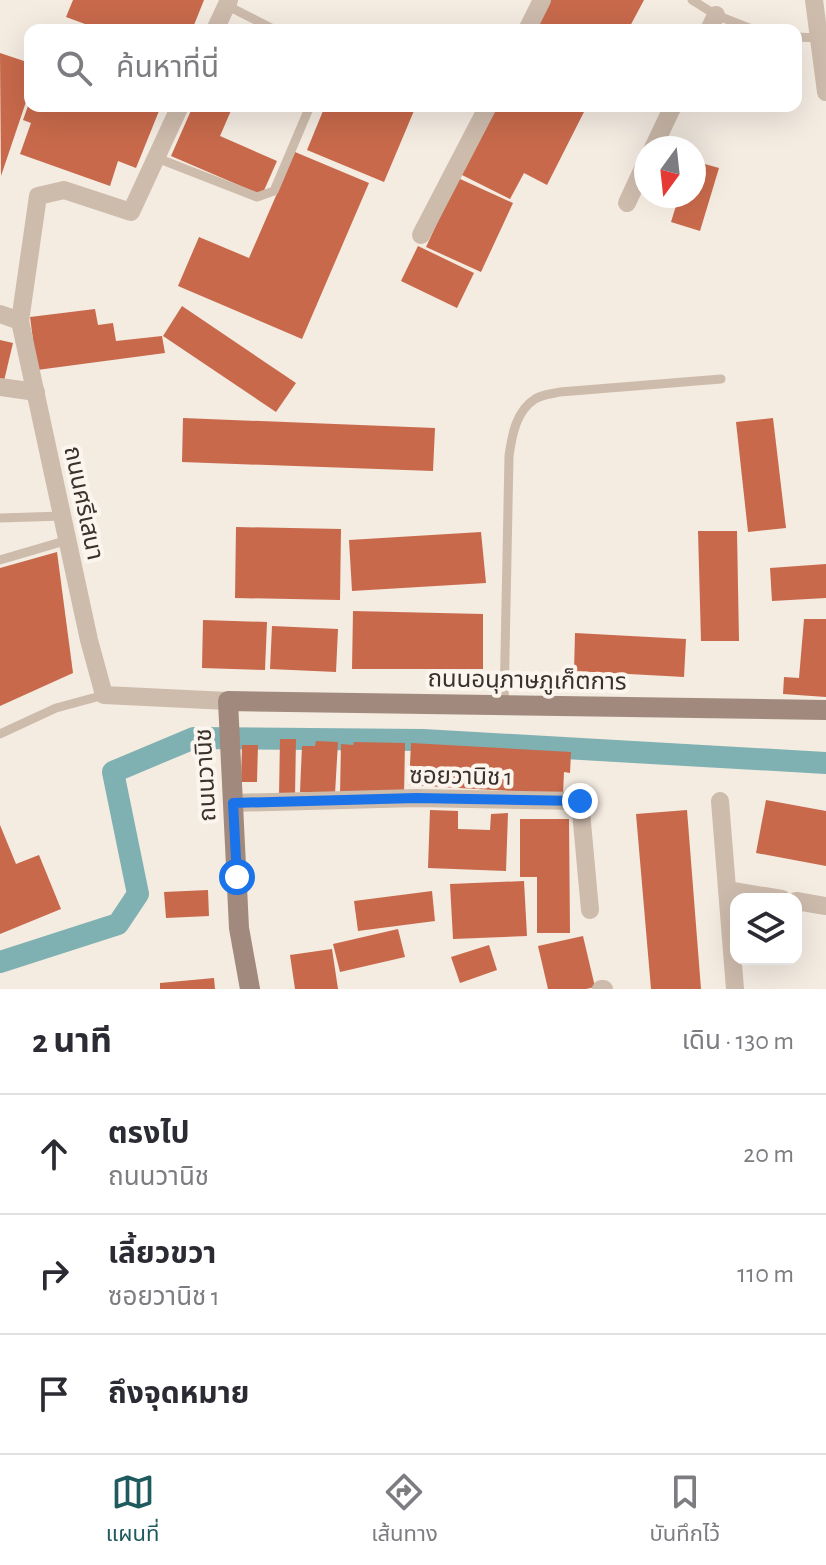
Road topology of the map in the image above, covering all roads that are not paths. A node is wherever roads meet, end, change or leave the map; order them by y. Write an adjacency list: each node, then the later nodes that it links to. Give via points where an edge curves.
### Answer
1 (542, 0): 9 (street)
2 (692, 0): 6 (lane)
3 (806, 0): 11 (street)
4 (814, 0): 11 (street)
5 (228, 2): 7 (street); 8 (lane)
6 (712, 22)
7 (218, 24)
8 (265, 24)
9 (530, 24)
10 (802, 37): 11 (lane)
11 (819, 38): 12 (street)
12 (826, 92)
13 (177, 112): 18 (street)
14 (307, 112): 18 (lane, via 274,191 257,197)
15 (485, 112): 21 (street)
16 (670, 112): 17 (street)
17 (659, 136)
18 (157, 158): 23 (street, via 131,212 64,190 38,196)
19 (634, 188): 20 (street)
20 (627, 203)
21 (421, 235)
22 (0, 314): 23 (street)
23 (20, 321): 26 (street, ถนนศรีเสนา)
24 (721, 379): 33 (lane, via 560,392 537,397 523,410 509,456)
25 (0, 387): 26 (street)
26 (36, 392): 27 (street, ถนนศรีเสนา)
27 (63, 516): 28 (lane); 29 (street, ถนนศรีเสนา)
28 (0, 518)
29 (68, 540): 30 (lane); 31 (street, ถนนศรีเสนา)
30 (0, 560)
31 (104, 695): 32 (street); 35 (lane, via 56,708)
32 (228, 701): 33 (street, ถนนอนุภาษภูเก็ตการ); 37 (street, ถนนวานิช)
33 (504, 705): 34 (street, ถนนอนุภาษภูเก็ตการ)
34 (826, 710)
35 (0, 734)
36 (720, 801): 38 (street)
37 (233, 803): 42 (street, ซอยวานิช 1, via 580,801); 43 (street, ถนนวานิช, via 239,928)
38 (727, 890): 39 (street); 44 (street)
39 (745, 893)
40 (802, 902): 41 (street)
41 (826, 906)
42 (590, 910)
43 (250, 989)
44 (735, 989)

